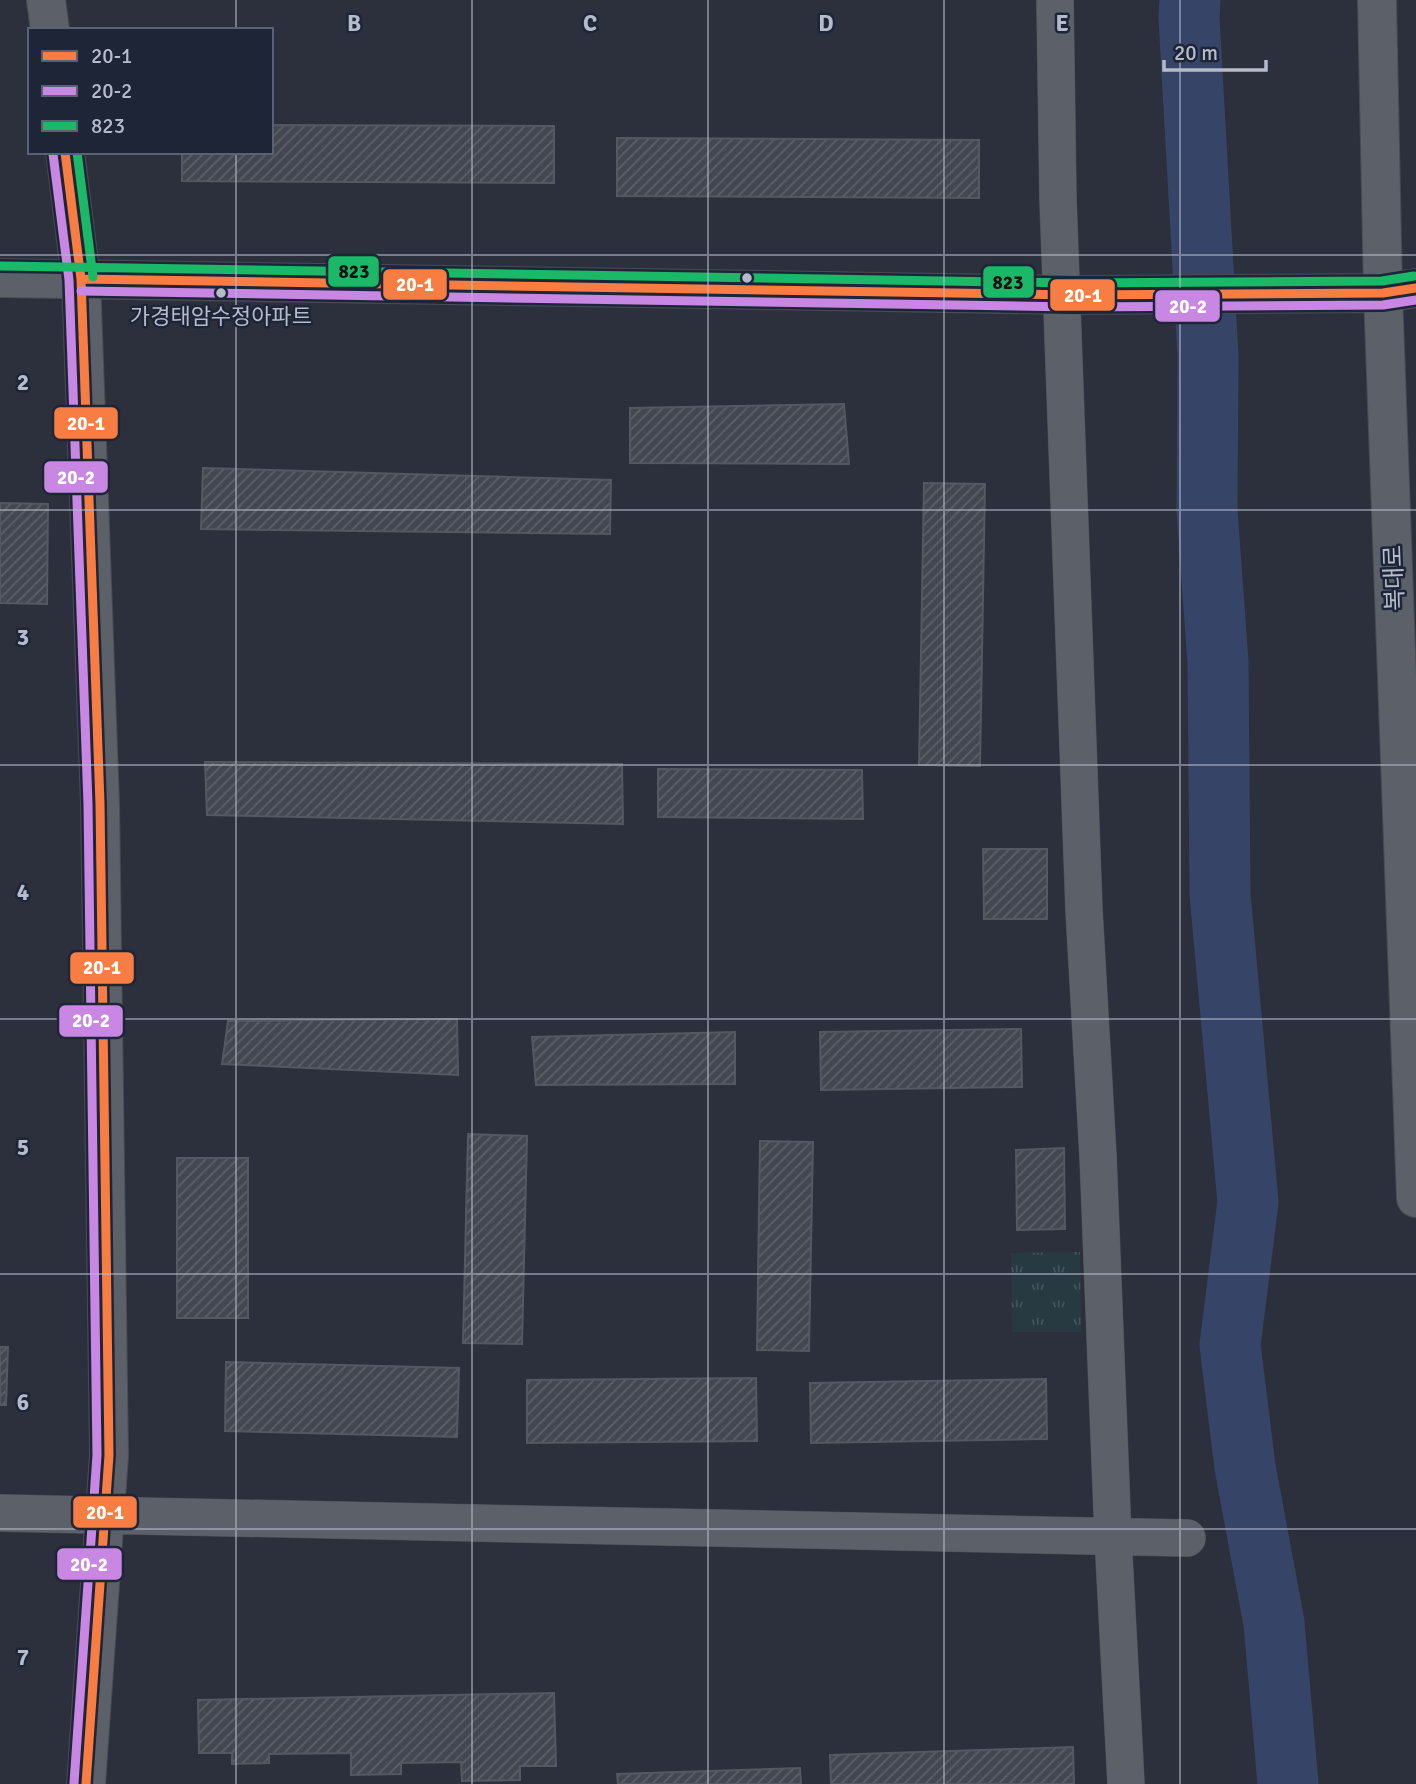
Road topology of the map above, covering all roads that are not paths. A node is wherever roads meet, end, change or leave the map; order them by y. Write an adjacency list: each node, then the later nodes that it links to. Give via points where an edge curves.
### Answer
1 (46, 0): 4 (street)
2 (1055, 0): 9 (street)
3 (1377, 0): 8 (street, 복대로)
4 (50, 28)
5 (65, 154): 7 (street)
6 (0, 278): 7 (street)
7 (81, 279): 9 (street); 12 (street, via 100,804 109,1455)
8 (1400, 290): 9 (street); 10 (street, 복대로)
9 (1068, 295): 13 (street, via 1084,910)
10 (1416, 1198)
11 (0, 1513): 12 (street)
12 (104, 1515): 13 (street); 15 (street)
13 (1113, 1536): 14 (street); 16 (street)
14 (1187, 1538)
15 (86, 1784)
16 (1126, 1784)

